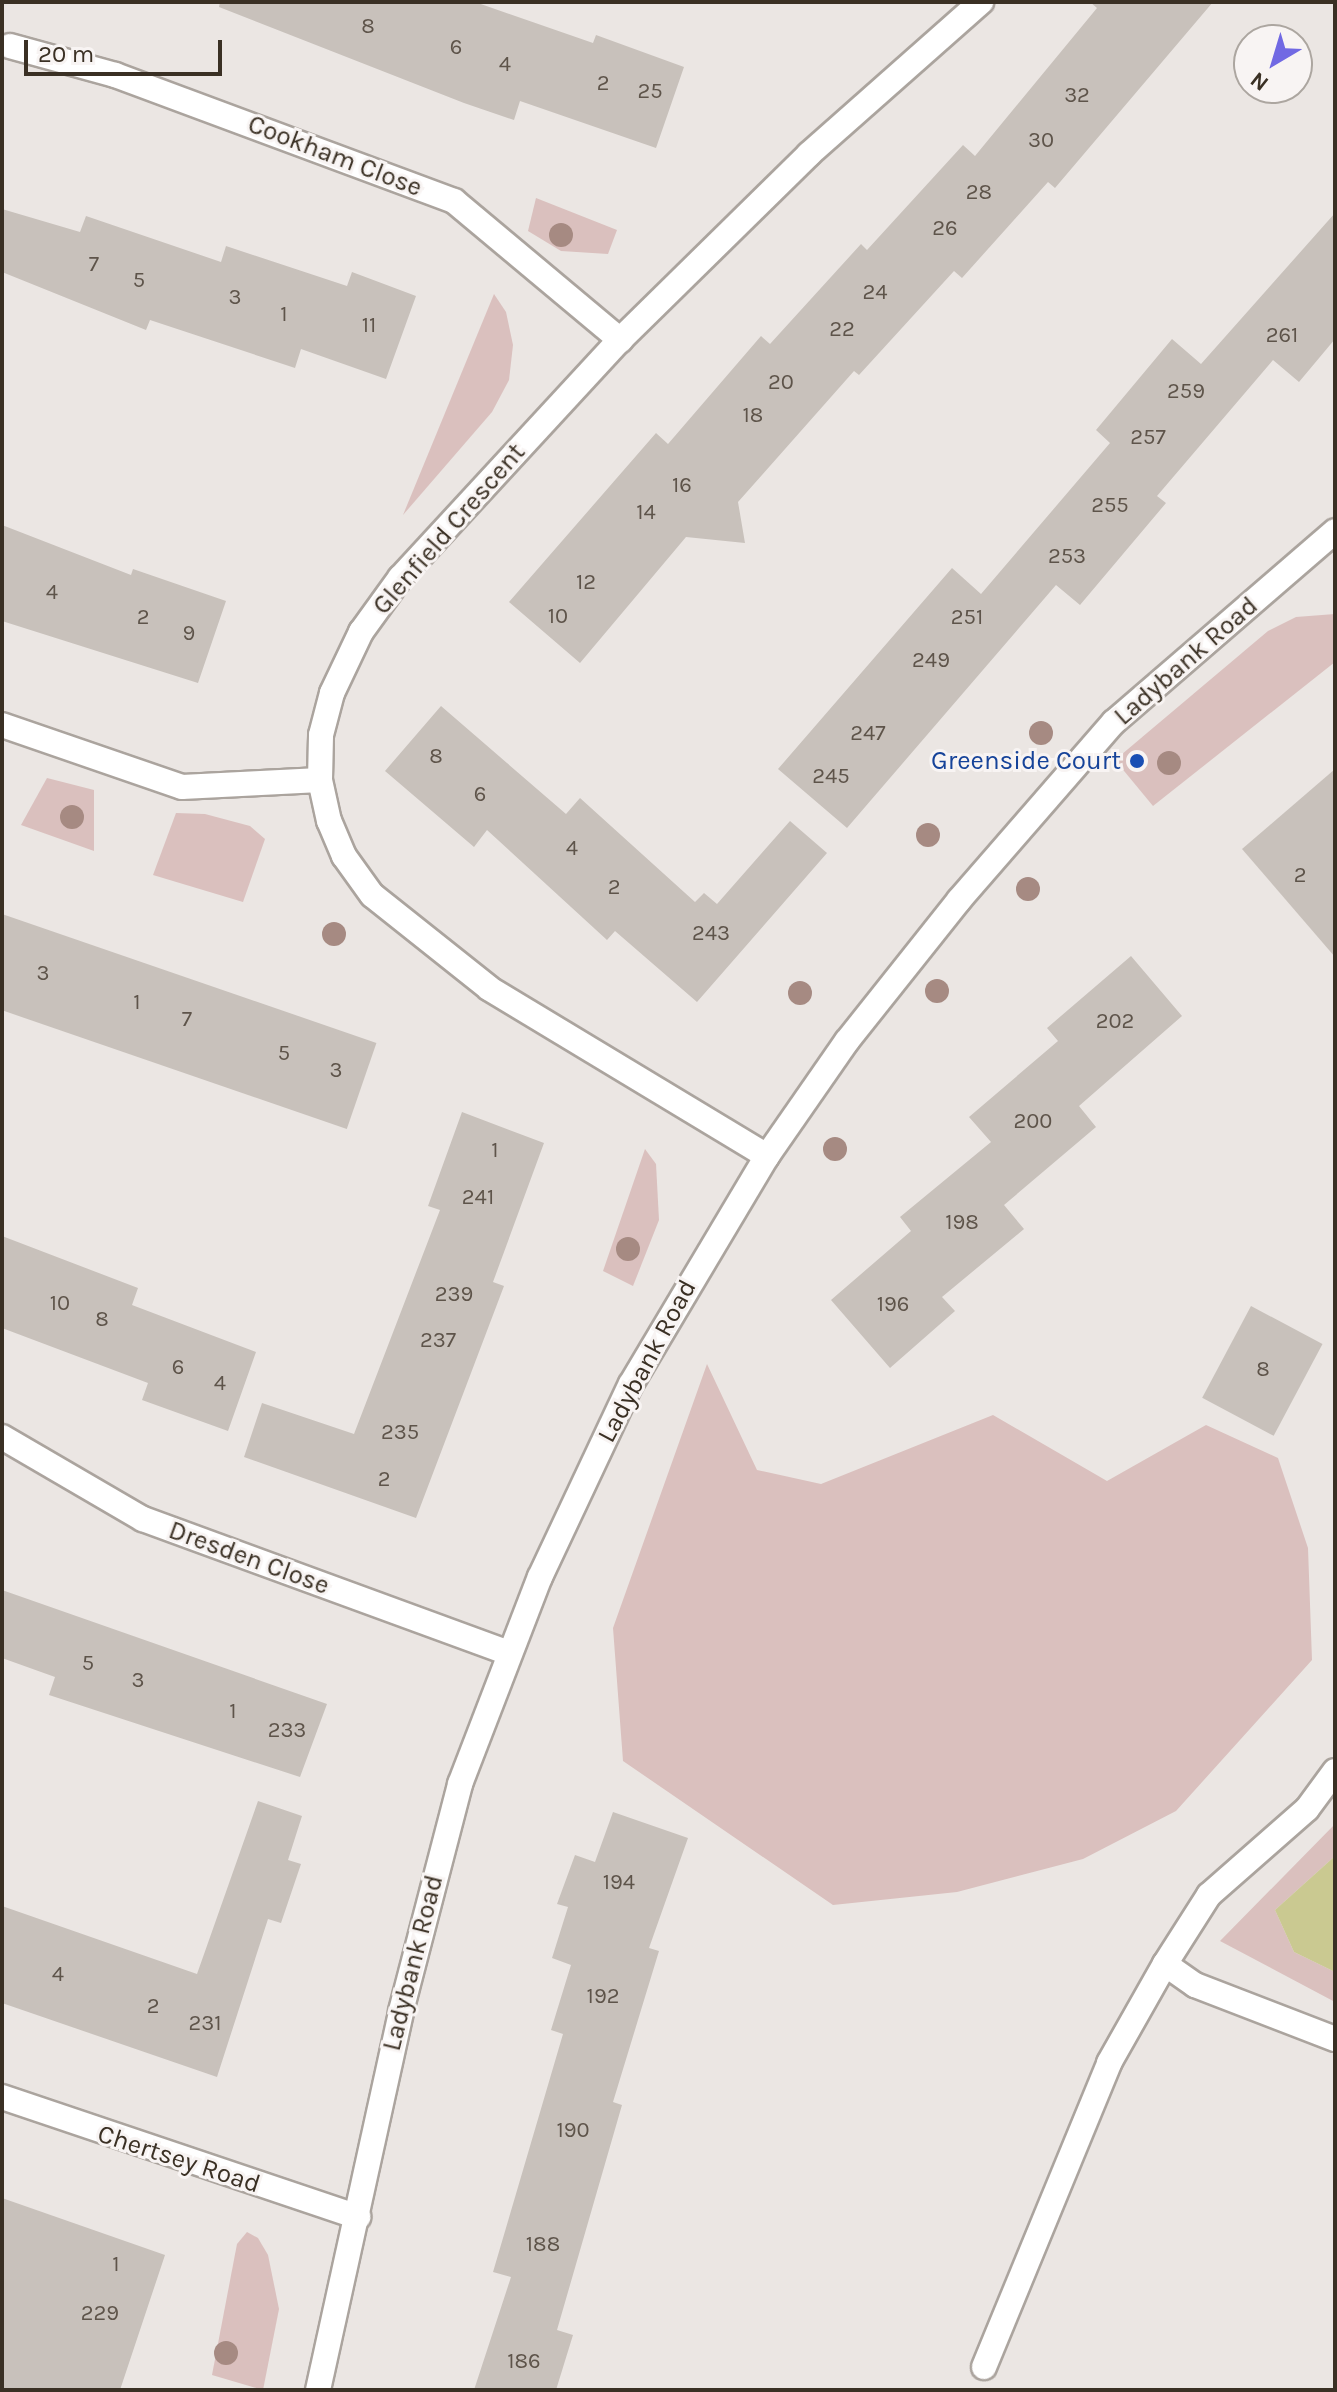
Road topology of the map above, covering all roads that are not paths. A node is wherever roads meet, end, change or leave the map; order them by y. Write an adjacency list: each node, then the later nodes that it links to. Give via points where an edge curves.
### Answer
1 (981, 2): 3 (street, Glenfield Crescent, via 809,154)
2 (10, 46): 3 (street, Cookham Close, via 115,75 454,201)
3 (620, 340): 6 (street, Glenfield Crescent, via 400,578 361,632 332,693 321,735)
4 (1335, 531): 7 (street, Ladybank Road, via 1114,722 912,959)
5 (2, 725): 6 (street, via 182,787)
6 (320, 780): 7 (street, Glenfield Crescent, via 344,856 372,895 415,934 489,988)
7 (767, 1156): 9 (street, Ladybank Road, via 631,1384)
8 (2, 1437): 9 (street, Dresden Close, via 143,1519)
9 (509, 1653): 14 (street, Ladybank Road, via 460,1784 427,1901)
10 (1335, 1771): 11 (street, via 1307,1809 1209,1895)
11 (1165, 1964): 12 (street, via 1195,1985); 15 (street, via 1109,2063)
12 (1335, 2039)
13 (2, 2097): 14 (street, Chertsey Road)
14 (358, 2217): 16 (street, Ladybank Road)
15 (984, 2367)
16 (318, 2390)

